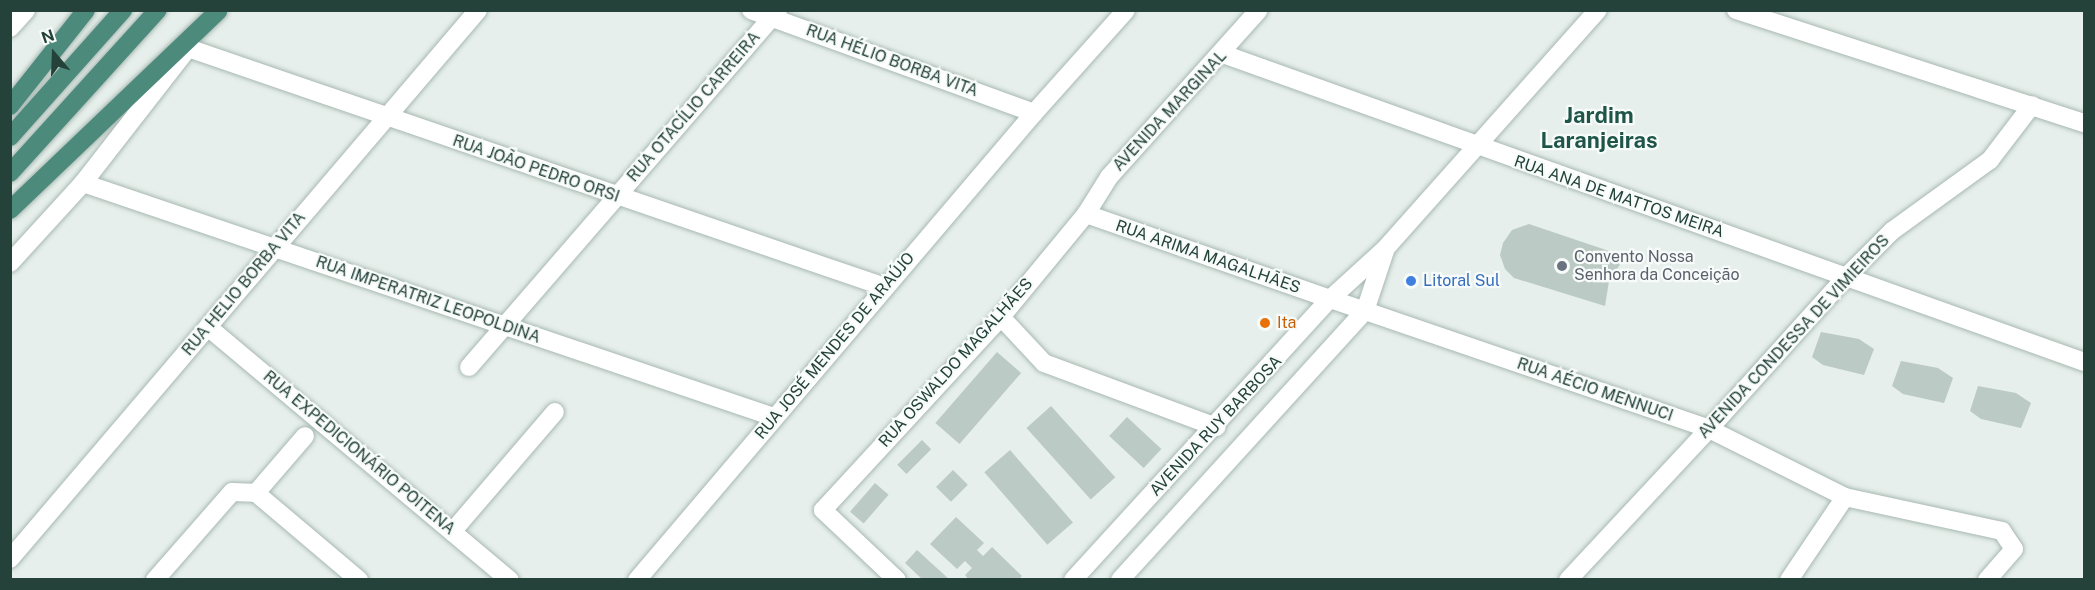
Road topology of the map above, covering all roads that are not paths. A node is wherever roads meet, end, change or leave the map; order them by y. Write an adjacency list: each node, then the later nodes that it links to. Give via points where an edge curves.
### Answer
1 (27, 10): 13 (street)
2 (86, 10): 17 (highway)
3 (123, 10): 21 (highway)
4 (158, 10): 23 (highway)
5 (478, 10): 19 (street, RUA HELIO BORBA VITA)
6 (751, 10): 12 (street, RUA HÉLIO BORBA VITA)
7 (1126, 10): 18 (street, RUA JOSÉ MENDES DE ARAÚJO)
8 (1259, 10): 15 (street, AVENIDA MARGINAL)
9 (1598, 10): 22 (street, AVENIDA RUY BARBOSA)
10 (1736, 10): 16 (street)
11 (218, 11): 14 (street); 26 (highway)
12 (775, 14): 18 (street, RUA HÉLIO BORBA VITA); 25 (street, RUA OTACÍLIO CARREIRA)
13 (10, 28)
14 (188, 48): 19 (street, RUA JOÃO PEDRO ORSI); 24 (street)
15 (1223, 54): 22 (street, RUA ANA DE MATTOS MEIRA); 27 (street, AVENIDA MARGINAL, via 1109,177)
16 (2032, 105): 20 (street); 31 (street, AVENIDA CONDESSA DE VIMIEIROS, via 1990,160 1914,213)
17 (10, 106)
18 (1034, 113): 32 (street, RUA JOSÉ MENDES DE ARAÚJO)
19 (387, 117): 25 (street, RUA JOÃO PEDRO ORSI); 28 (street, RUA HELIO BORBA VITA)
20 (2085, 123)
21 (10, 137)
22 (1475, 147): 29 (street, AVENIDA RUY BARBOSA); 31 (street, RUA ANA DE MATTOS MEIRA)
23 (10, 173)
24 (83, 183): 28 (street, RUA IMPERATRIZ LEOPOLDINA); 30 (street)
25 (616, 197): 32 (street, RUA JOÃO PEDRO ORSI); 36 (street, RUA OTACÍLIO CARREIRA)
26 (10, 210)
27 (1086, 214): 33 (street, RUA ARIMA MAGALHÃES); 35 (street, RUA OSWALDO MAGALHÃES)
28 (274, 246): 36 (street, RUA IMPERATRIZ LEOPOLDINA); 37 (street, RUA HELIO BORBA VITA)
29 (1385, 249): 33 (street, AVENIDA RUY BARBOSA); 34 (street, AVENIDA RUY BARBOSA)
30 (10, 263)
31 (1847, 276): 38 (street, RUA ANA DE MATTOS MEIRA); 43 (street, AVENIDA CONDESSA DE VIMIEIROS)
32 (885, 287): 41 (street, RUA JOSÉ MENDES DE ARAÚJO)
33 (1330, 299): 34 (street, RUA AÉCIO MENNUCI); 42 (street, AVENIDA RUY BARBOSA)
34 (1365, 311): 43 (street, RUA AÉCIO MENNUCI); 56 (street, AVENIDA RUY BARBOSA)
35 (1001, 317): 42 (street, via 1044,363); 54 (street, RUA OSWALDO MAGALHÃES, via 823,510)
36 (504, 326): 39 (street, RUA OTACÍLIO CARREIRA); 41 (street, RUA IMPERATRIZ LEOPOLDINA)
37 (208, 327): 47 (street, RUA EXPEDICIONÁRIO POITENA); 49 (street, RUA HELIO BORBA VITA)
38 (2085, 362)
39 (468, 367)
40 (555, 412): 47 (street)
41 (774, 417): 53 (street, RUA JOSÉ MENDES DE ARAÚJO)
42 (1216, 427): 55 (street, AVENIDA RUY BARBOSA)
43 (1709, 429): 46 (street, RUA AÉCIO MENNUCI); 48 (street, AVENIDA CONDESSA DE VIMIEIROS)
44 (305, 436): 45 (street)
45 (256, 493): 50 (street, via 232,492); 51 (street)
46 (1845, 497): 59 (street); 60 (street, RUA AÉCIO MENNUCI, via 2002,531 2013,549)
47 (452, 531): 52 (street, RUA EXPEDICIONÁRIO POITENA)
48 (1591, 556): 57 (street, AVENIDA CONDESSA DE VIMIEIROS); 58 (street)
49 (10, 559)
50 (155, 579)
51 (359, 579)
52 (510, 579)
53 (637, 579)
54 (897, 579)
55 (1073, 579)
56 (1120, 579)
57 (1568, 579)
58 (1586, 579)
59 (1789, 579)
60 (1986, 579)

